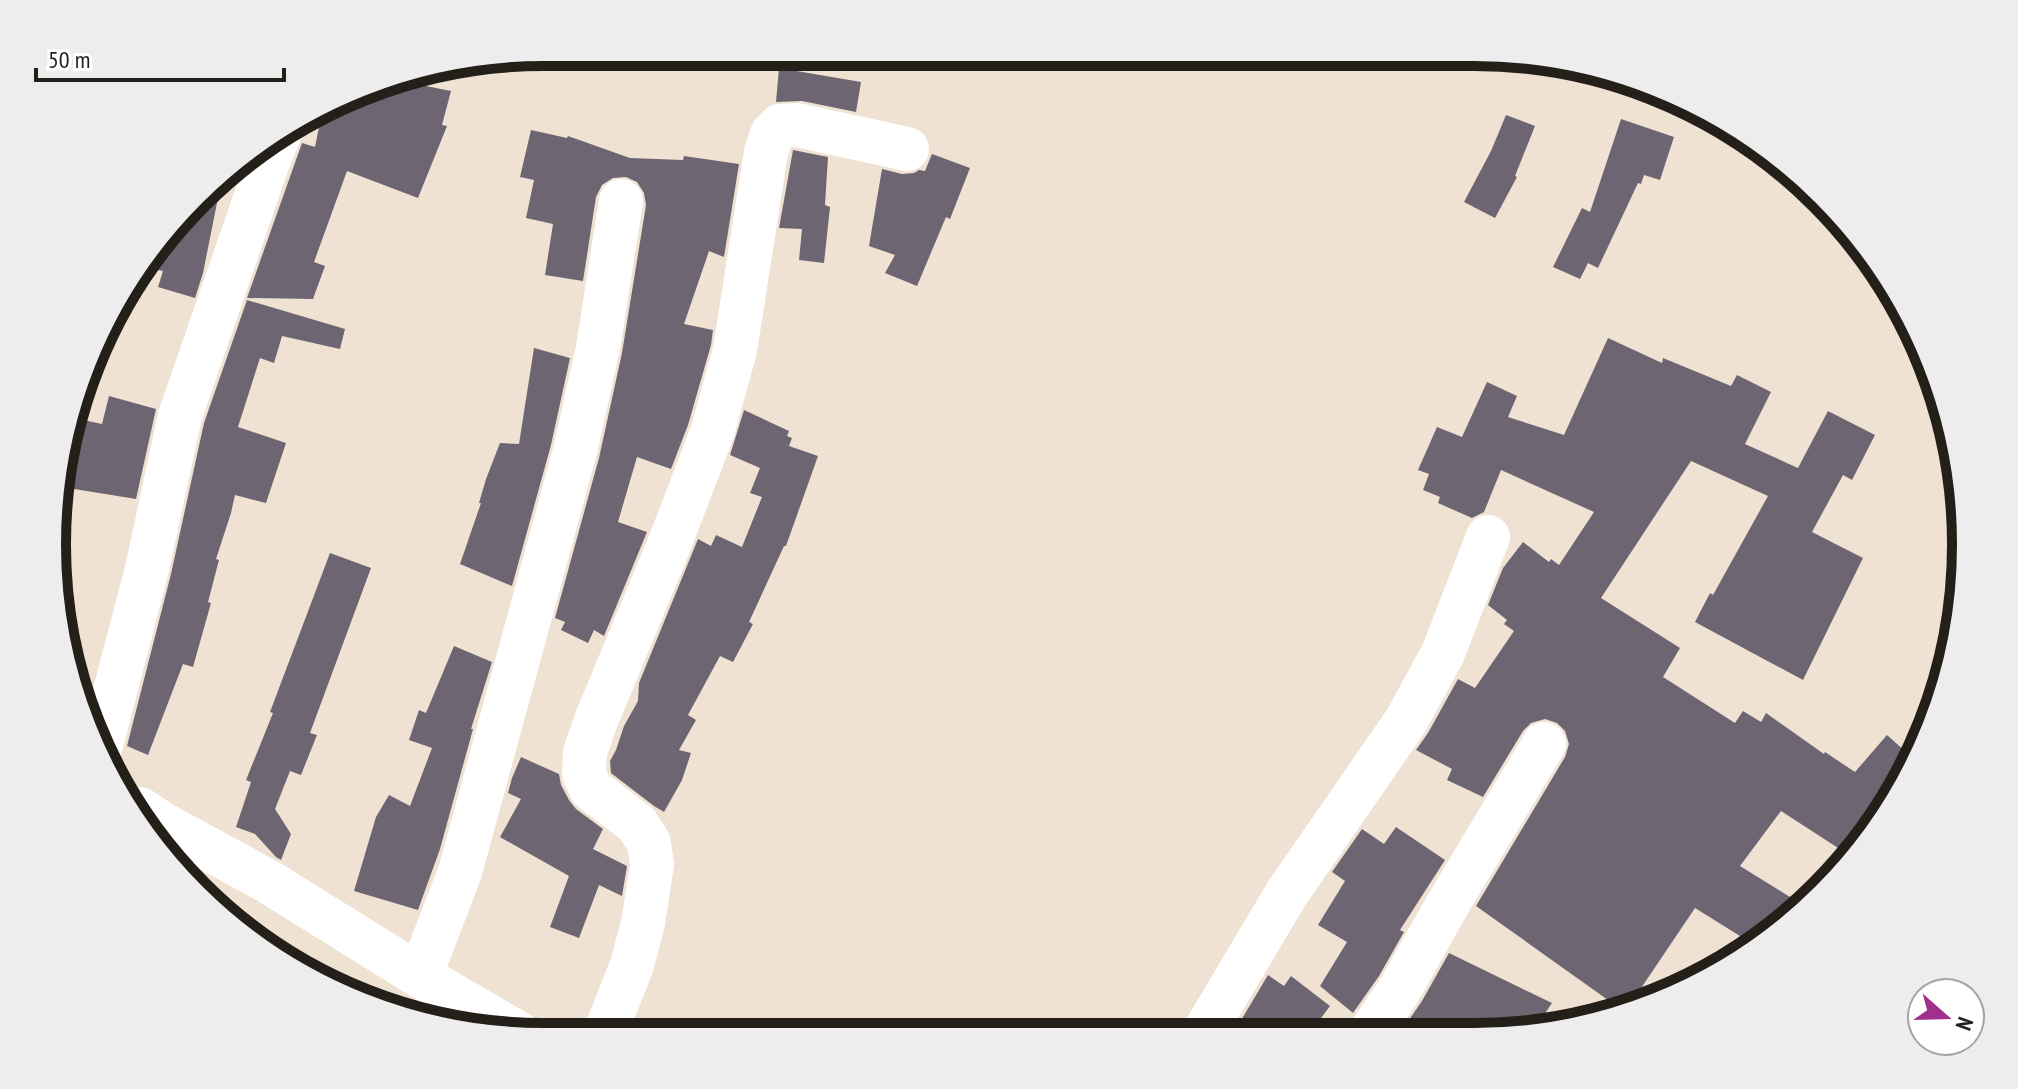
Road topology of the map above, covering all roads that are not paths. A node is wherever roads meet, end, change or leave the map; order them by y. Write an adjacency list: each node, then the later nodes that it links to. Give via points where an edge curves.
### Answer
1 (907, 149): 10 (street, via 797,125 780,126 772,134 735,350 712,433 585,752 584,774 591,789 637,824 649,843 652,865 632,965)
2 (262, 159): 5 (street, via 180,416)
3 (621, 201): 8 (street, via 575,451 460,872)
4 (1488, 537): 11 (street, via 1443,653 1406,721 1287,893)
5 (104, 733)
6 (1544, 744): 12 (street)
7 (151, 816): 8 (street)
8 (420, 976): 9 (street)
9 (496, 1020)
10 (609, 1023)
11 (1210, 1023)
12 (1377, 1023)

